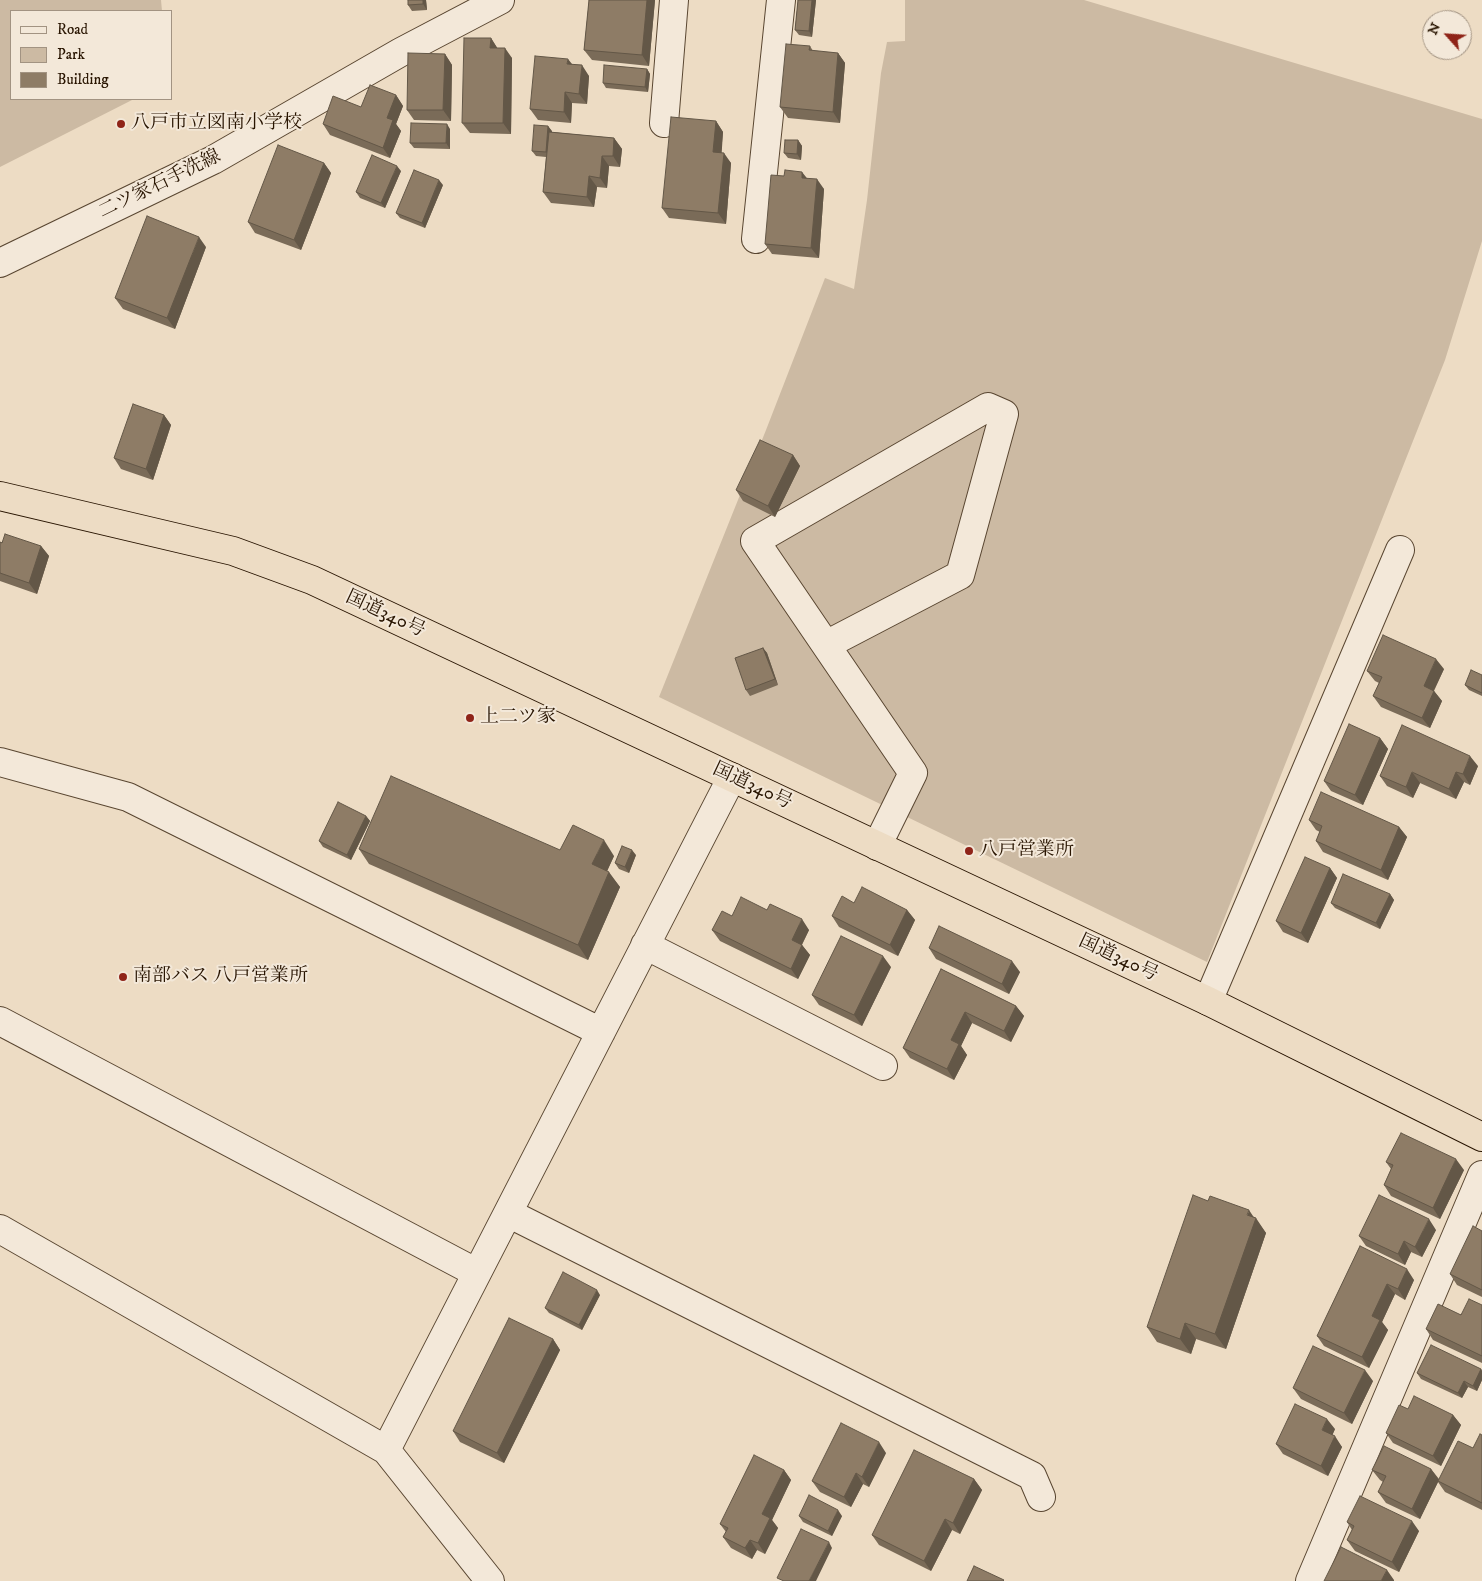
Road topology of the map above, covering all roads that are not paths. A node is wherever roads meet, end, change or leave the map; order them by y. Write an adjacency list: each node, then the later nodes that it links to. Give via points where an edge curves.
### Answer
1 (500, 0): 6 (street, 二ツ家石手洗線, via 401,52 213,160)
2 (674, 0): 4 (street)
3 (781, 0): 5 (street)
4 (664, 123)
5 (756, 239)
6 (0, 263)
7 (0, 496): 11 (highway, 国道340号, via 233,551 312,580)
8 (1400, 550): 14 (street)
9 (826, 645): 9 (street, via 755,541 988,407 1004,414 960,574); 12 (street, via 913,773)
10 (0, 762): 16 (street, via 128,797)
11 (732, 777): 12 (highway, 国道340号); 13 (street)
12 (877, 846): 14 (highway, 国道340号)
13 (645, 945): 16 (street); 17 (street)
14 (1208, 1001): 18 (highway, 国道340号)
15 (0, 1021): 22 (street)
16 (601, 1032): 20 (street)
17 (883, 1066)
18 (1482, 1137)
19 (1482, 1175): 26 (street)
20 (508, 1214): 22 (street); 24 (street, via 1032,1476)
21 (0, 1229): 23 (street)
22 (477, 1273): 23 (street)
23 (386, 1450): 25 (street)
24 (1041, 1497)
25 (490, 1581)
26 (1310, 1581)

